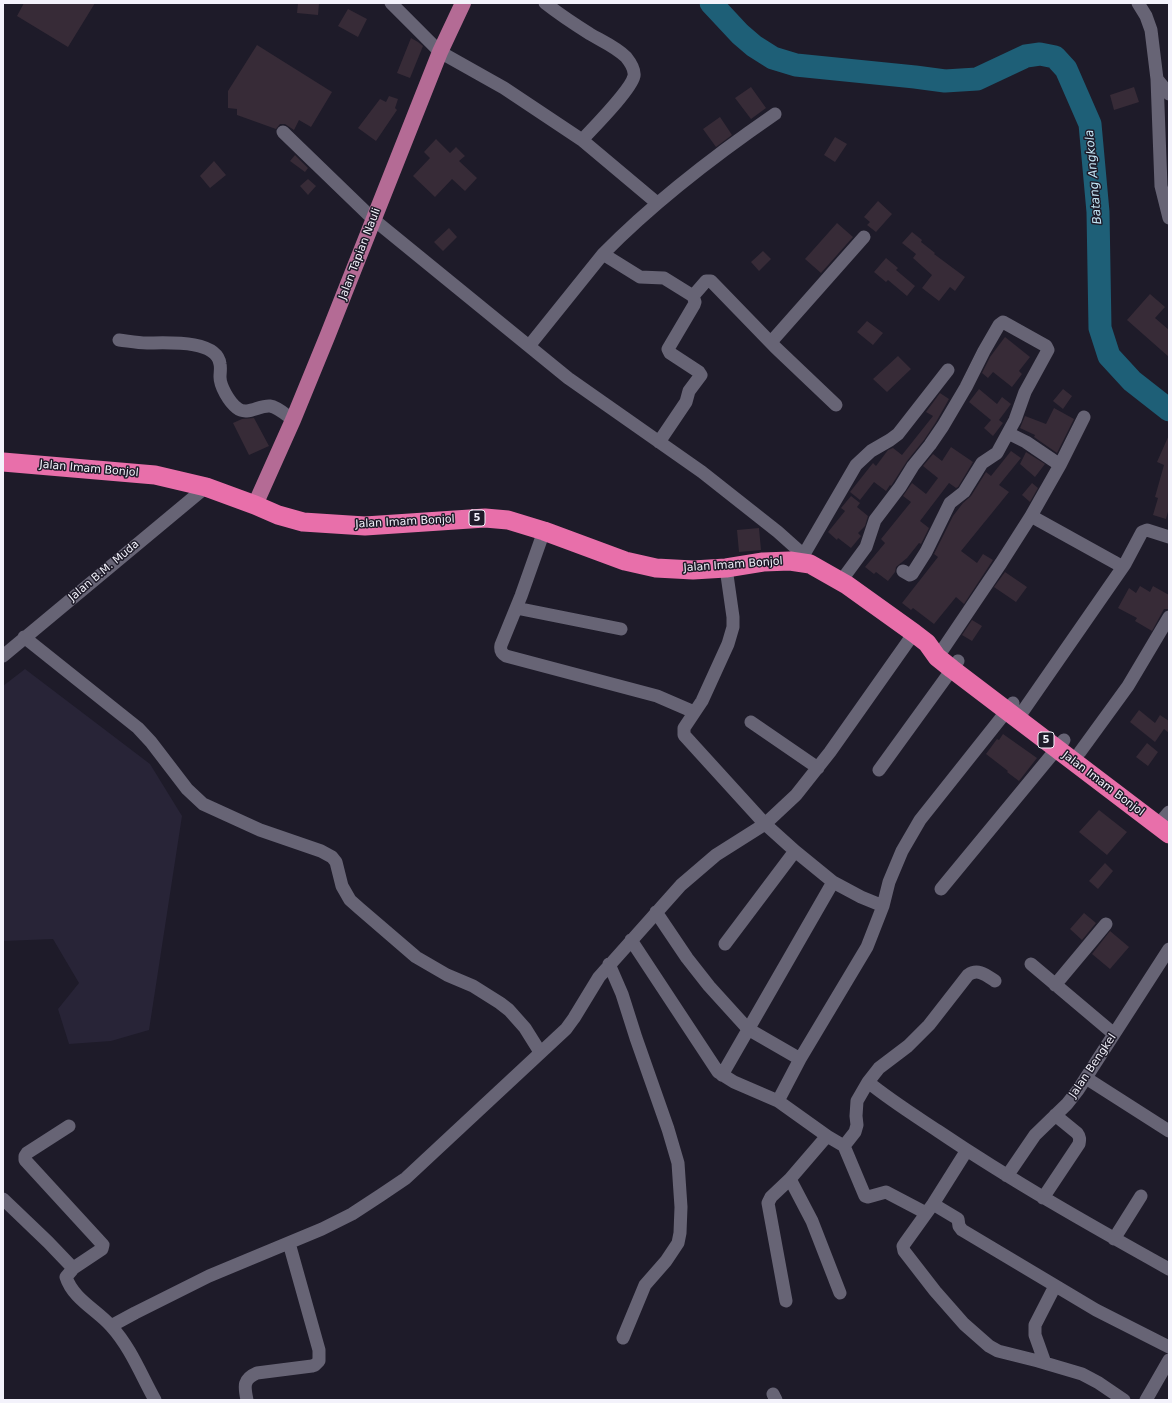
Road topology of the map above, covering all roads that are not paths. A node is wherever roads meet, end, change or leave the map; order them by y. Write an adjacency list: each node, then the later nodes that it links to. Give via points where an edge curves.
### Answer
1 (391, 3): 5 (street)
2 (463, 3): 5 (main road, Jalan Tapian Nauli)
3 (544, 3): 10 (street, via 627,58 634,71 632,81 624,94)
4 (1138, 3): 6 (street, via 1150,25)
5 (440, 52): 10 (street, via 504,88); 13 (main road, Jalan Tapian Nauli)
6 (1157, 79): 7 (street); 12 (street, via 1161,186)
7 (1169, 94)
8 (775, 114): 11 (street, via 730,145)
9 (283, 132): 13 (street)
10 (582, 140): 11 (street)
11 (657, 203): 15 (street)
12 (1169, 218)
13 (373, 219): 19 (street); 23 (main road, Jalan Tapian Nauli)
14 (864, 237): 18 (street)
15 (603, 254): 16 (street, via 640,277 664,278); 19 (street)
16 (693, 296): 18 (street, via 706,281 710,280); 25 (street, via 694,305 668,349 700,375 689,391 686,402)
17 (119, 340): 23 (street, via 189,345 211,351 219,360 221,383 237,408 244,411 270,406 281,410)
18 (771, 342): 21 (street)
19 (529, 346): 25 (street, via 568,378)
20 (948, 370): 33 (street, via 898,434 871,451 856,465)
21 (836, 405)
22 (1084, 417): 27 (street)
23 (293, 420): 29 (main road, Jalan Tapian Nauli)
24 (1008, 433): 27 (street); 36 (street, via 997,453 982,463 964,492 950,503 912,574); 37 (street, via 1025,392 1048,349 1003,322 984,351 966,388 876,520 868,543)
25 (659, 442): 33 (street, via 702,472 778,532)
26 (3, 462): 28 (highway, Jalan Imam Bonjol / 5, via 155,475)
27 (1060, 465): 30 (street)
28 (206, 487): 29 (highway, Jalan Imam Bonjol / 5); 41 (street, Jalan B.M. Muda)
29 (255, 505): 31 (highway, Jalan Imam Bonjol / 5, via 304,522 332,525 366,526 485,518 508,520)
30 (1031, 516): 34 (street); 42 (street, via 1001,563)
31 (544, 531): 35 (highway, Jalan Imam Bonjol / 5, via 625,561 656,568); 38 (street)
32 (1169, 537): 34 (street, via 1144,530)
33 (807, 560): 35 (highway, Jalan Imam Bonjol / 5); 37 (highway, Jalan Imam Bonjol / 5)
34 (1123, 567): 45 (street)
35 (726, 568): 46 (street, via 733,628 702,701)
36 (904, 571)
37 (841, 581): 42 (highway, Jalan Imam Bonjol / 5)
38 (516, 608): 40 (street); 46 (street, via 500,645 501,652 506,656 657,696)
39 (1169, 617): 49 (street, via 1128,686)
40 (621, 629)
41 (24, 637): 43 (street, Jalan B.M. Muda); 69 (street, via 138,728 187,789 203,804 260,830 332,857 336,862 342,886 358,908 416,957 446,975 473,986 509,1010 525,1028)
42 (928, 641): 44 (highway, Jalan Imam Bonjol / 5, via 937,656); 50 (street)
43 (3, 656)
44 (955, 665): 45 (highway, Jalan Imam Bonjol / 5); 51 (street)
45 (1014, 708): 48 (highway, Jalan Imam Bonjol / 5); 57 (street, via 920,820 902,851 889,882)
46 (694, 712): 53 (street, via 684,728 684,735)
47 (751, 722): 50 (street)
48 (1060, 744): 49 (highway, Jalan Imam Bonjol / 5); 52 (highway, Jalan Imam Bonjol / 5); 56 (street)
49 (1080, 752): 52 (highway, Jalan Imam Bonjol / 5)
50 (818, 768): 53 (street, via 796,795)
51 (879, 770)
52 (1166, 822)
53 (765, 824): 54 (street); 58 (street, via 697,870)
54 (795, 851): 55 (street); 61 (street)
55 (833, 882): 57 (street); 67 (street)
56 (941, 889)
57 (883, 906): 70 (street, via 867,947)
58 (656, 912): 60 (street); 67 (street, via 687,958)
59 (1106, 924): 66 (street)
60 (631, 940): 63 (street); 71 (street)
61 (725, 944)
62 (1169, 949): 68 (street, Jalan Bengkel)
63 (610, 964): 69 (street, via 566,1029); 95 (street, via 678,1163 681,1207 678,1243 645,1285)
64 (1031, 964): 66 (street)
65 (995, 981): 73 (street, via 978,971 968,975 929,1025 908,1046 879,1068)
66 (1054, 985): 68 (street)
67 (748, 1030): 70 (street); 71 (street)
68 (1114, 1034): 72 (street, Jalan Bengkel)
69 (540, 1052): 88 (street, via 406,1178 352,1214)
70 (800, 1059): 74 (street)
71 (722, 1076): 74 (street)
72 (1086, 1078): 75 (street, Jalan Bengkel); 77 (street)
73 (868, 1082): 79 (street, via 857,1101 855,1132); 80 (street)
74 (778, 1101): 78 (street)
75 (1056, 1115): 81 (street, Jalan Bengkel, via 1035,1134); 84 (street, via 1079,1135 1080,1140)
76 (68, 1126): 90 (street, via 27,1153 25,1160 103,1246)
77 (1169, 1131)
78 (827, 1136): 79 (street); 82 (street)
79 (844, 1146): 86 (street, via 865,1196 886,1192)
80 (967, 1150): 81 (street); 86 (street)
81 (1007, 1176): 84 (street)
82 (790, 1179): 92 (street, via 824,1248); 93 (street, via 771,1197 768,1204)
83 (1141, 1196): 87 (street)
84 (1043, 1198): 87 (street)
85 (3, 1199): 90 (street)
86 (930, 1209): 91 (street, via 958,1218 962,1230); 98 (street, via 905,1243 905,1254 964,1324 989,1346 998,1351)
87 (1114, 1239): 89 (street)
88 (289, 1243): 94 (street, via 209,1276); 100 (street, via 319,1350 319,1361 312,1366 251,1376 245,1383)
89 (1168, 1268)
90 (72, 1269): 94 (street, via 66,1277 72,1288)
91 (1055, 1286): 96 (street); 98 (street, via 1035,1325 1035,1335)
92 (840, 1293)
93 (786, 1301)
94 (111, 1326): 99 (street, via 131,1353)
95 (623, 1338)
96 (1169, 1347)
97 (1169, 1360): 102 (street)
98 (1045, 1363): 101 (street, via 1082,1374)
99 (155, 1400)
100 (247, 1400)
101 (1124, 1400)
102 (1146, 1400)

